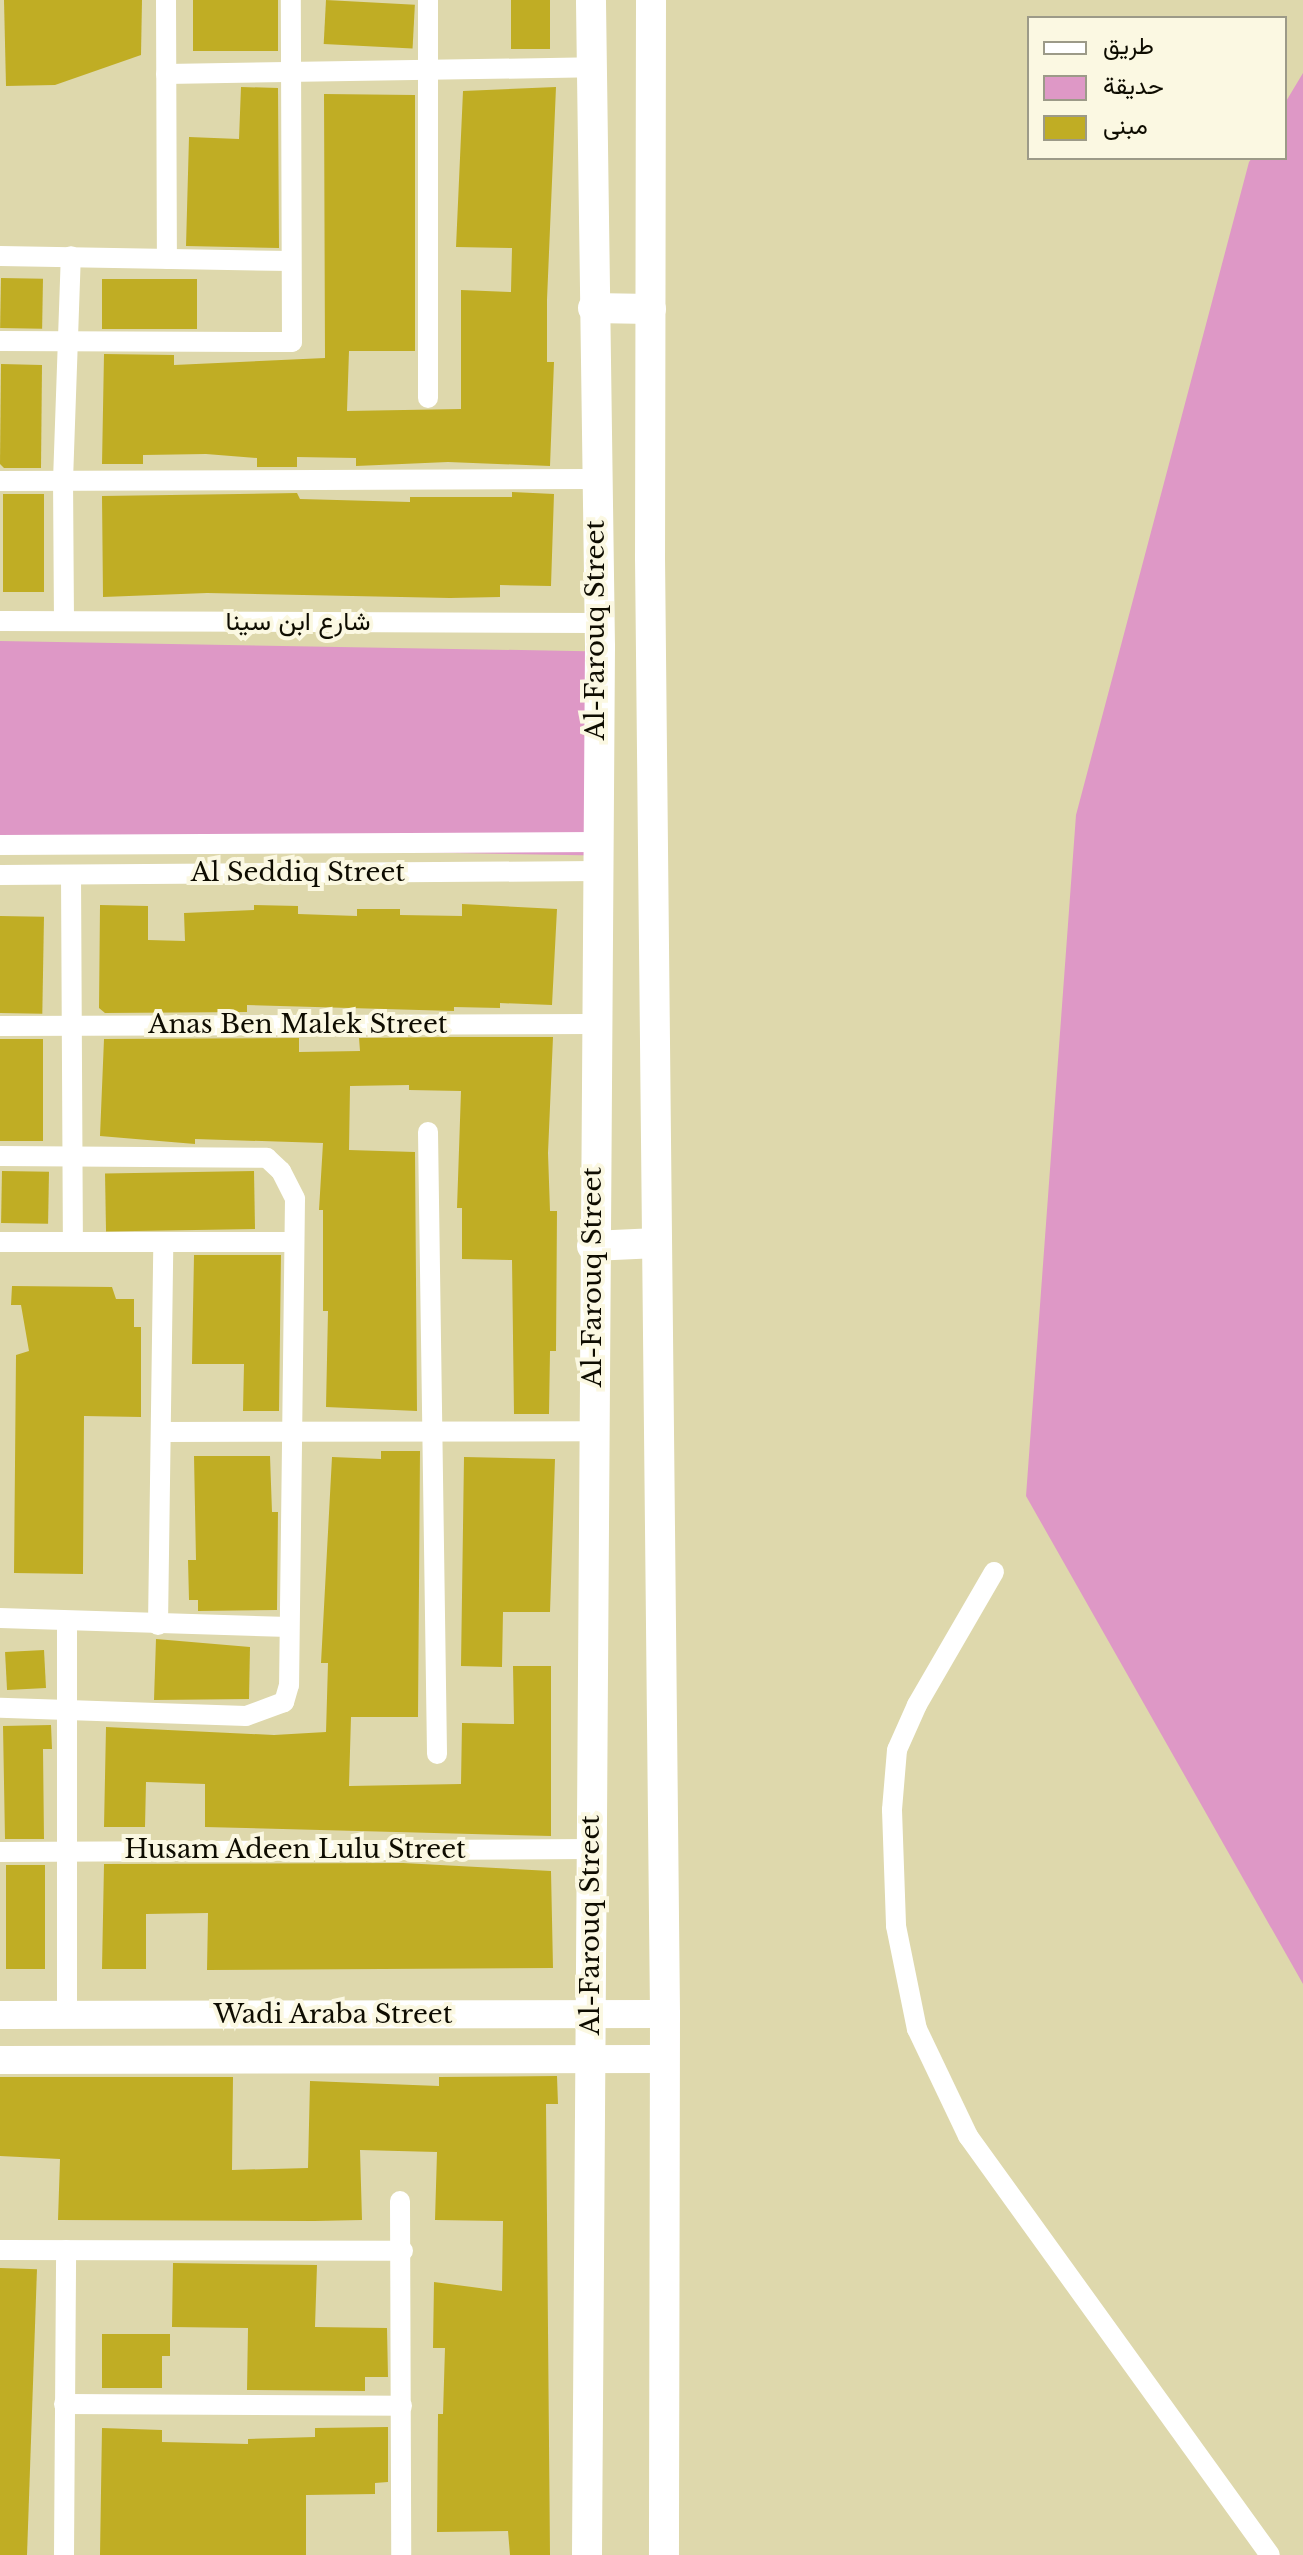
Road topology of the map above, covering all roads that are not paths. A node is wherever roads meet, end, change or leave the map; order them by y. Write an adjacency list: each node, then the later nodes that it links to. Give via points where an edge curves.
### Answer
1 (166, 0): 9 (street)
2 (291, 0): 8 (street)
3 (428, 0): 7 (street)
4 (591, 0): 6 (main road, Al-Farouq Street)
5 (651, 0): 15 (main road, Al-Farouq Street)
6 (592, 67): 7 (street); 14 (main road, Al-Farouq Street)
7 (428, 70): 8 (street); 18 (street)
8 (291, 72): 9 (street); 13 (street)
9 (166, 74): 12 (street)
10 (0, 256): 11 (street)
11 (71, 256): 12 (street); 17 (street)
12 (167, 259): 13 (street)
13 (291, 261): 17 (street, via 292,342)
14 (593, 308): 15 (main road); 19 (main road, Al-Farouq Street)
15 (651, 309): 38 (main road, Al-Farouq Street)
16 (0, 341): 17 (street)
17 (67, 342): 21 (street)
18 (428, 398)
19 (595, 479): 21 (street); 24 (main road, Al-Farouq Street)
20 (0, 481): 21 (street)
21 (63, 481): 23 (street)
22 (0, 621): 23 (street, شارع ابن سينا)
23 (64, 621): 24 (street, شارع ابن سينا)
24 (597, 623): 26 (main road, Al-Farouq Street)
25 (0, 845): 26 (street, Al Seddiq Street)
26 (596, 857): 28 (street, Al Seddiq Street); 29 (main road, Al-Farouq Street)
27 (0, 875): 28 (street, Al Seddiq Street)
28 (71, 875): 31 (street)
29 (595, 1024): 31 (street, Anas Ben Malek Street); 40 (main road, Al-Farouq Street)
30 (0, 1026): 31 (street, Anas Ben Malek Street)
31 (70, 1026): 34 (street)
32 (428, 1132): 42 (street)
33 (0, 1156): 34 (street)
34 (75, 1156): 36 (street); 37 (street, via 267,1158 281,1171 295,1199)
35 (0, 1242): 36 (street)
36 (73, 1242): 39 (street)
37 (294, 1242): 39 (street); 41 (street)
38 (657, 1243): 40 (main road); 57 (main road, Al-Farouq Street)
39 (163, 1244): 44 (street)
40 (592, 1246): 43 (main road, Al-Farouq Street)
41 (290, 1431): 42 (street); 44 (street); 49 (street)
42 (432, 1431): 43 (street); 52 (street)
43 (593, 1431): 53 (main road, Al-Farouq Street)
44 (161, 1432): 48 (street)
45 (994, 1572): 75 (street, via 897,1750 892,1810 895,1910 917,2029 968,2136)
46 (0, 1618): 47 (street)
47 (67, 1622): 48 (street); 50 (street)
48 (158, 1625): 49 (street)
49 (289, 1627): 50 (street, via 289,1685 284,1702 267,1710 246,1716)
50 (69, 1707): 51 (street); 55 (street)
51 (0, 1708)
52 (437, 1754)
53 (591, 1849): 55 (street, Husam Adeen Lulu Street); 56 (main road, Al-Farouq Street)
54 (0, 1852): 55 (street, Husam Adeen Lulu Street)
55 (67, 1852): 59 (street)
56 (590, 2014): 57 (main road, Wadi Araba Street); 59 (main road, Wadi Araba Street); 60 (main road, Al-Farouq Street)
57 (665, 2014): 61 (main road, Al-Farouq Street)
58 (0, 2015): 59 (main road, Wadi Araba Street)
59 (67, 2015)
60 (590, 2059): 61 (main road, Wadi Araba Street); 62 (main road, Wadi Araba Street); 72 (main road, Al-Farouq Street)
61 (663, 2059): 69 (main road, Al-Farouq Street)
62 (0, 2060)
63 (400, 2201): 66 (street)
64 (0, 2250): 65 (street)
65 (66, 2250): 66 (street); 67 (street)
66 (403, 2251): 68 (street)
67 (64, 2404): 68 (street); 70 (street)
68 (402, 2406): 71 (street)
69 (665, 2523): 73 (main road, Al-Farouq Street); 74 (main road)
70 (64, 2555)
71 (401, 2555)
72 (587, 2555)
73 (664, 2555)
74 (683, 2555)
75 (1270, 2555)

